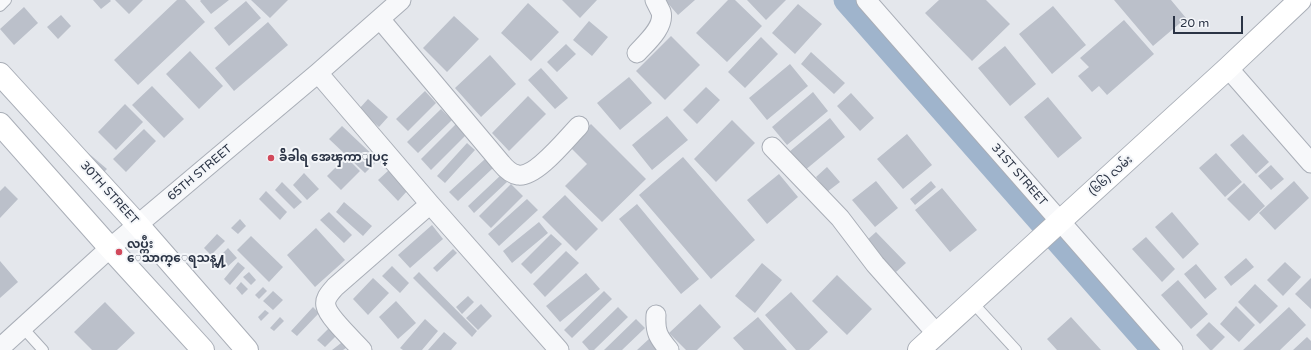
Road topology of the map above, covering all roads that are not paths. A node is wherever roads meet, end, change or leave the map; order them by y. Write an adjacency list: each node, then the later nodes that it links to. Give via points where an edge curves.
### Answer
1 (6, 0): 6 (lane)
2 (401, 0): 7 (street, 65TH STREET)
3 (655, 0): 8 (street, via 661,13 660,24)
4 (866, 0): 18 (street, 31ST STREET)
5 (1300, 0): 9 (main road, (၆၆) လမ်း)
6 (0, 6)
7 (380, 19): 10 (street, 65TH STREET); 13 (street, via 501,163 516,175 529,174 545,162)
8 (637, 53)
9 (1228, 68): 15 (street); 18 (main road, (၆၆) လမ်း)
10 (318, 73): 16 (street); 17 (street, 65TH STREET)
11 (0, 74): 17 (main road, 30TH STREET)
12 (0, 124): 19 (main road)
13 (579, 126)
14 (772, 147): 23 (street, via 840,218 875,264)
15 (1311, 163)
16 (430, 204): 28 (street, via 328,295 326,305 330,314); 29 (street)
17 (138, 225): 19 (street, 65TH STREET); 27 (main road, 30TH STREET)
18 (1053, 228): 20 (main road, (၆၆) လမ်း); 33 (street, 31ST STREET)
19 (110, 248): 22 (street, 65TH STREET); 26 (main road)
20 (972, 302): 23 (main road, (၆၆) လမ်း); 32 (lane)
21 (656, 315): 30 (street, via 658,336)
22 (23, 328): 24 (street, 65TH STREET); 25 (lane)
23 (937, 334): 31 (main road, (၆၆) လမ်း)
24 (0, 348)
25 (43, 350)
26 (203, 350)
27 (247, 350)
28 (362, 350)
29 (559, 350)
30 (669, 350)
31 (919, 350)
32 (1016, 350)
33 (1173, 350)

